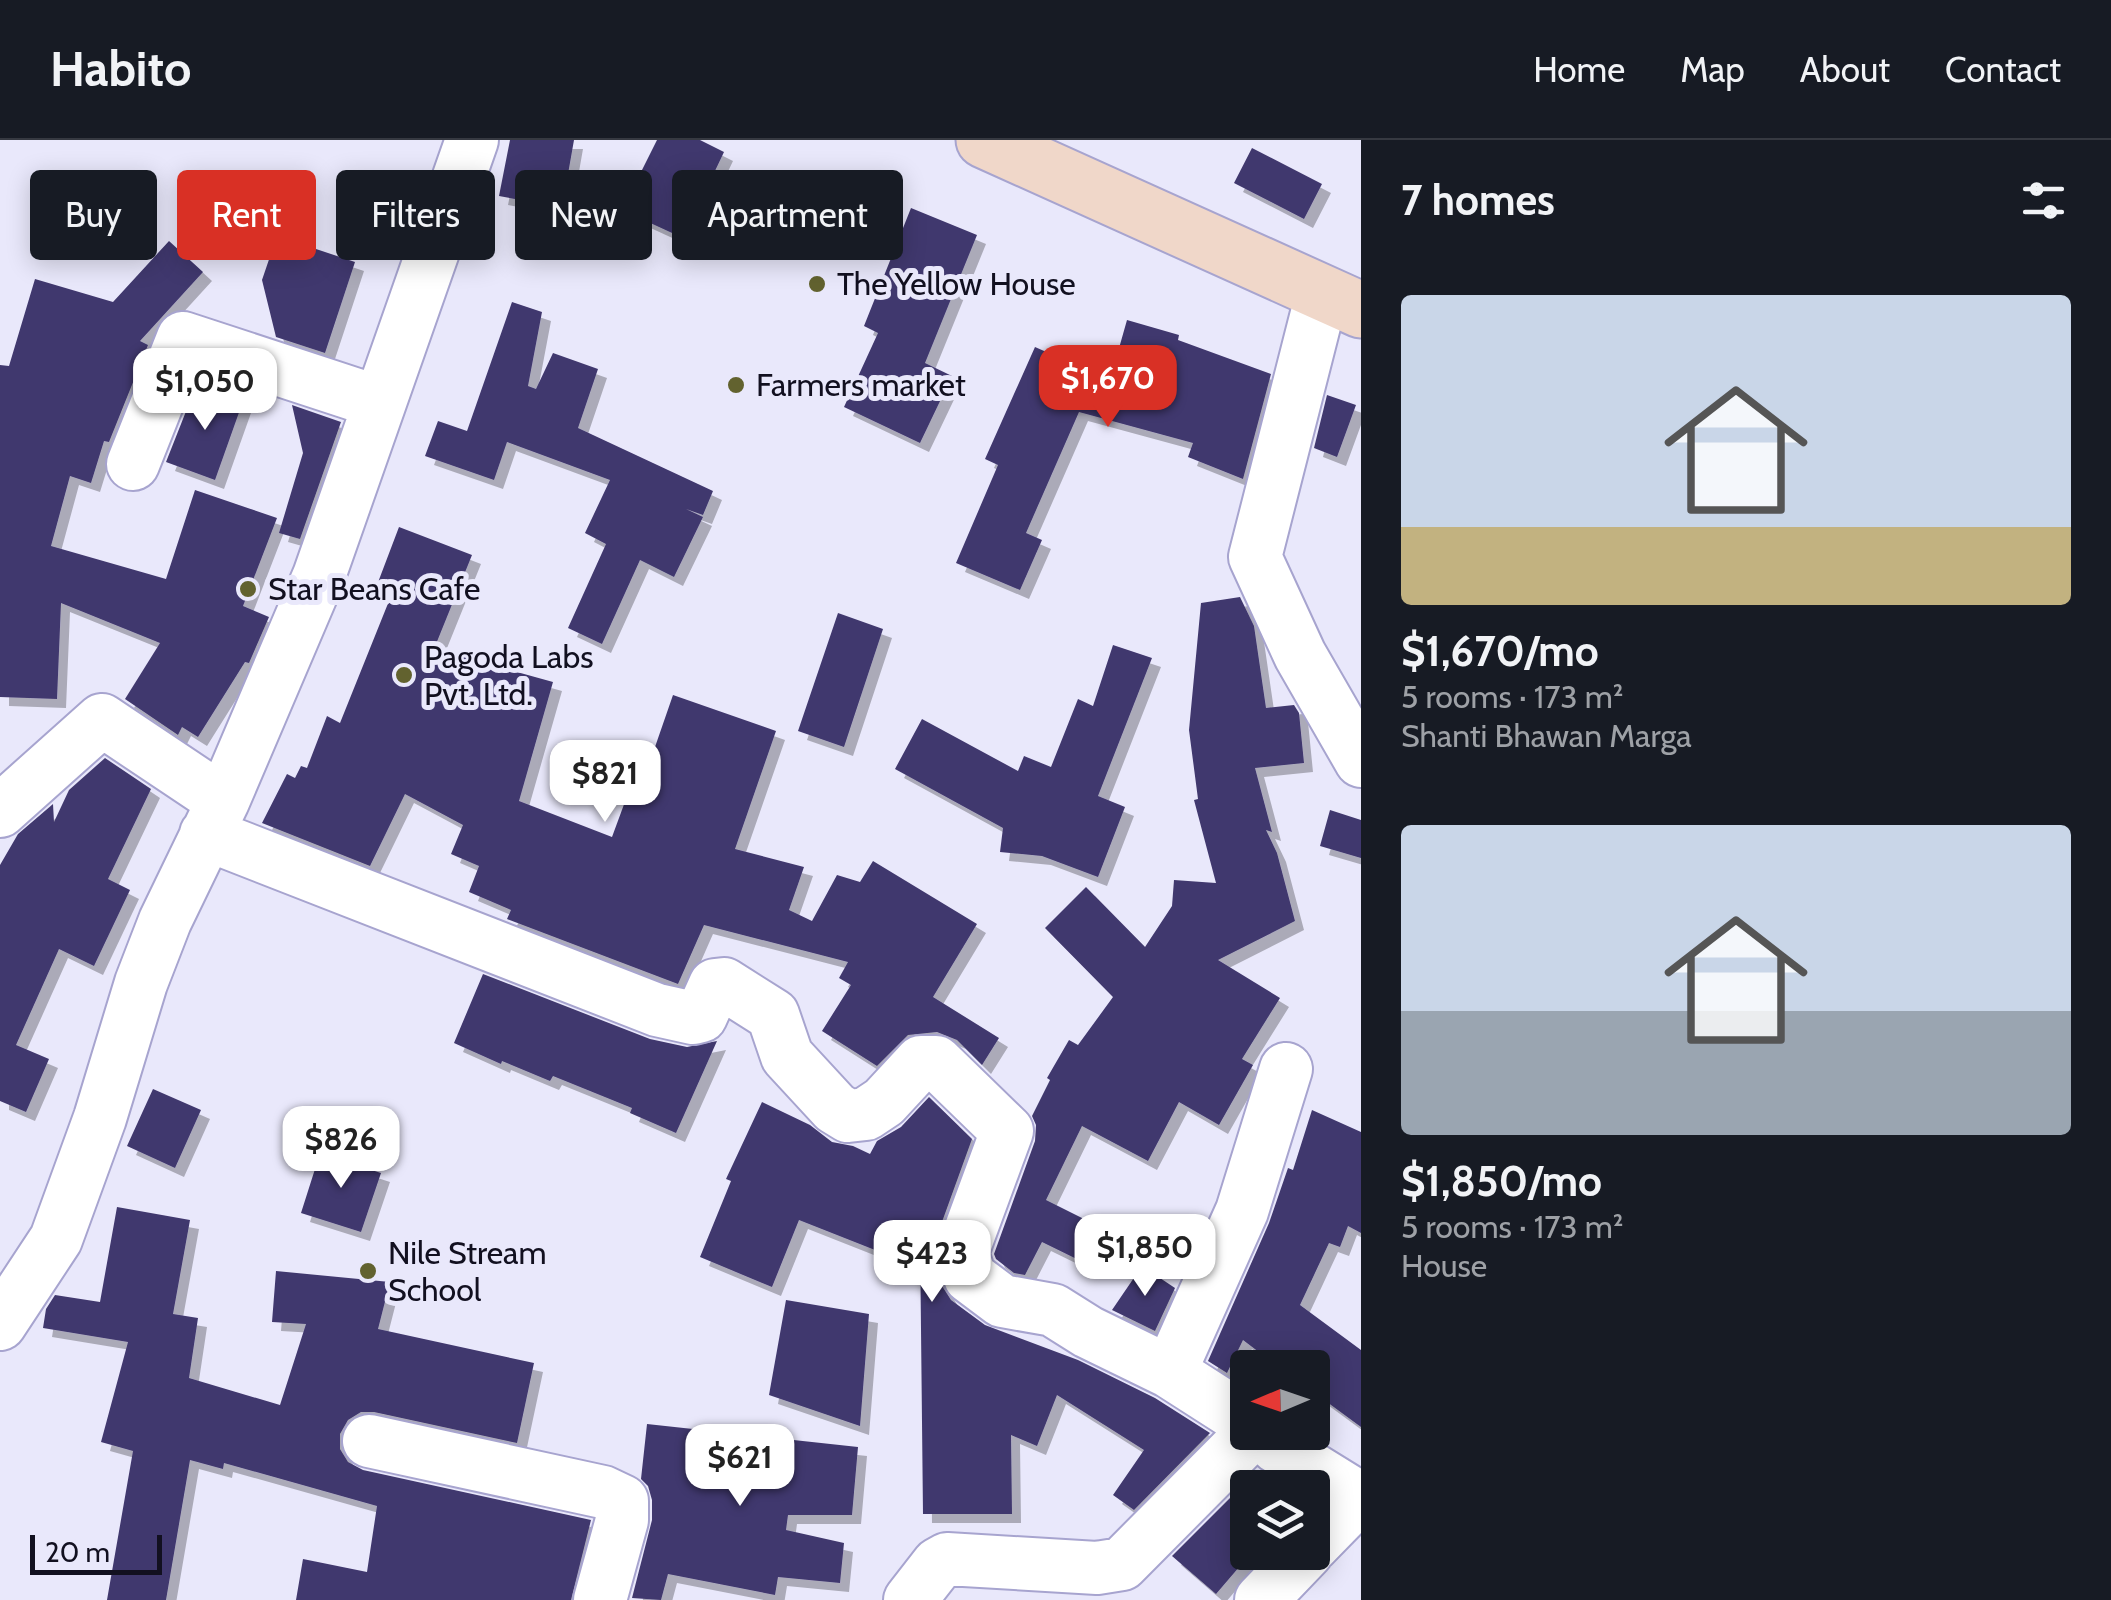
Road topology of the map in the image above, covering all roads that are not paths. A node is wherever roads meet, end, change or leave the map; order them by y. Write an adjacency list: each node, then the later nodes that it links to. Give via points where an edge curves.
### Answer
1 (472, 140): 4 (street)
2 (984, 140): 3 (main road)
3 (1342, 302): 6 (street, via 1255,557 1300,655)
4 (378, 402): 5 (street, via 183,338); 8 (street, via 319,576)
5 (133, 464)
6 (1361, 761)
7 (0, 811): 8 (street, via 102,720)
8 (214, 818): 10 (street, via 141,983 56,1239); 11 (street, via 657,1010 701,1016 715,985 724,984 773,1015 786,1056 848,1116 884,1102 921,1062 936,1062 1006,1131 962,1253 970,1278 1002,1301 1053,1310)
9 (1286, 1069): 11 (street, via 1242,1211)
10 (0, 1324)
11 (1170, 1372): 12 (street)
12 (1230, 1410)
13 (369, 1441): 19 (street, via 622,1501)
14 (1235, 1450): 20 (street, via 1122,1564 947,1559)
15 (1283, 1450): 16 (street)
16 (1360, 1498): 17 (street)
17 (1330, 1528)
18 (1289, 1570): 21 (street)
19 (600, 1600)
20 (910, 1600)
21 (1261, 1600)

